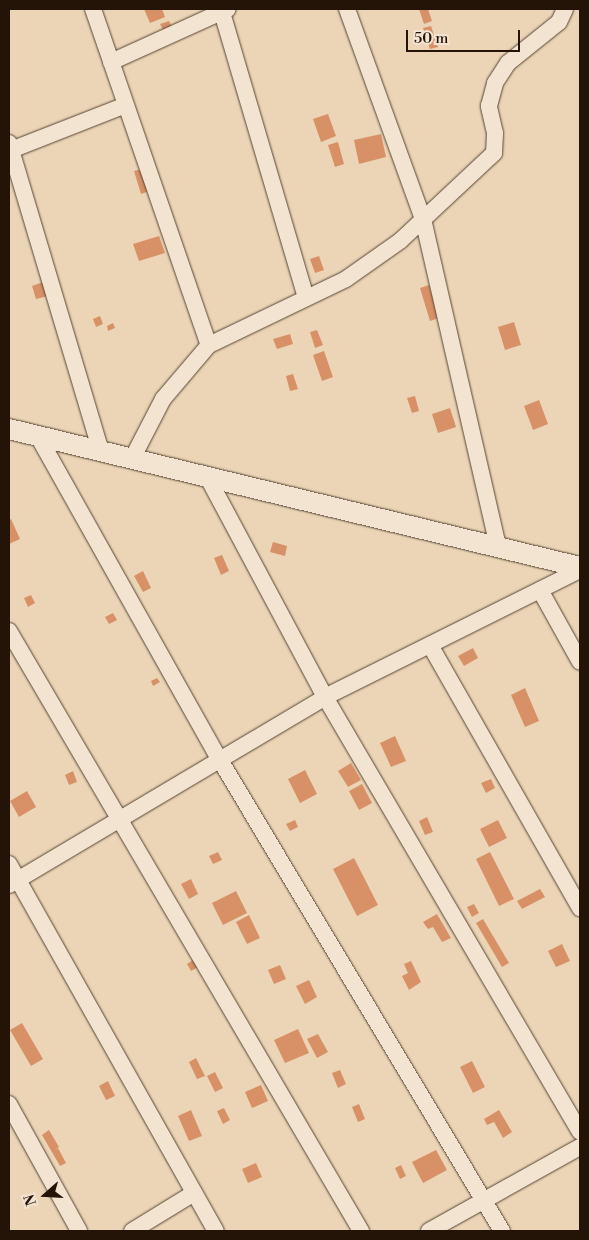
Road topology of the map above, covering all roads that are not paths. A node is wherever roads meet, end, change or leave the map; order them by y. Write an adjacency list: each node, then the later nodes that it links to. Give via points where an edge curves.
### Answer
1 (93, 9): 5 (street)
2 (223, 9): 5 (street); 9 (street)
3 (347, 9): 8 (street)
4 (566, 9): 8 (street, via 559,22 508,63 495,83 489,106 495,133 494,153)
5 (112, 62): 6 (street)
6 (126, 105): 7 (street); 10 (street)
7 (10, 146): 13 (street)
8 (423, 219): 9 (street, via 400,241 346,279); 16 (street)
9 (306, 298): 10 (street)
10 (209, 345): 14 (street, via 163,399)
11 (9, 429): 12 (street)
12 (39, 438): 13 (street); 23 (street)
13 (101, 450): 14 (street)
14 (132, 459): 15 (street)
15 (208, 478): 16 (street); 22 (street)
16 (498, 547): 17 (street)
17 (580, 568): 18 (street)
18 (540, 590): 20 (street); 21 (street)
19 (9, 631): 24 (street)
20 (430, 645): 22 (street); 27 (street)
21 (580, 662)
22 (325, 697): 23 (street); 29 (street)
23 (220, 760): 24 (street); 32 (street)
24 (117, 819): 26 (street); 36 (street)
25 (9, 864): 26 (street)
26 (14, 882): 31 (street)
27 (580, 908)
28 (9, 1104): 33 (street)
29 (580, 1132)
30 (580, 1146): 32 (street)
31 (194, 1193): 34 (street); 35 (street)
32 (484, 1200): 37 (street); 38 (street)
33 (79, 1231)
34 (132, 1231)
35 (216, 1231)
36 (361, 1231)
37 (428, 1231)
38 (502, 1231)

